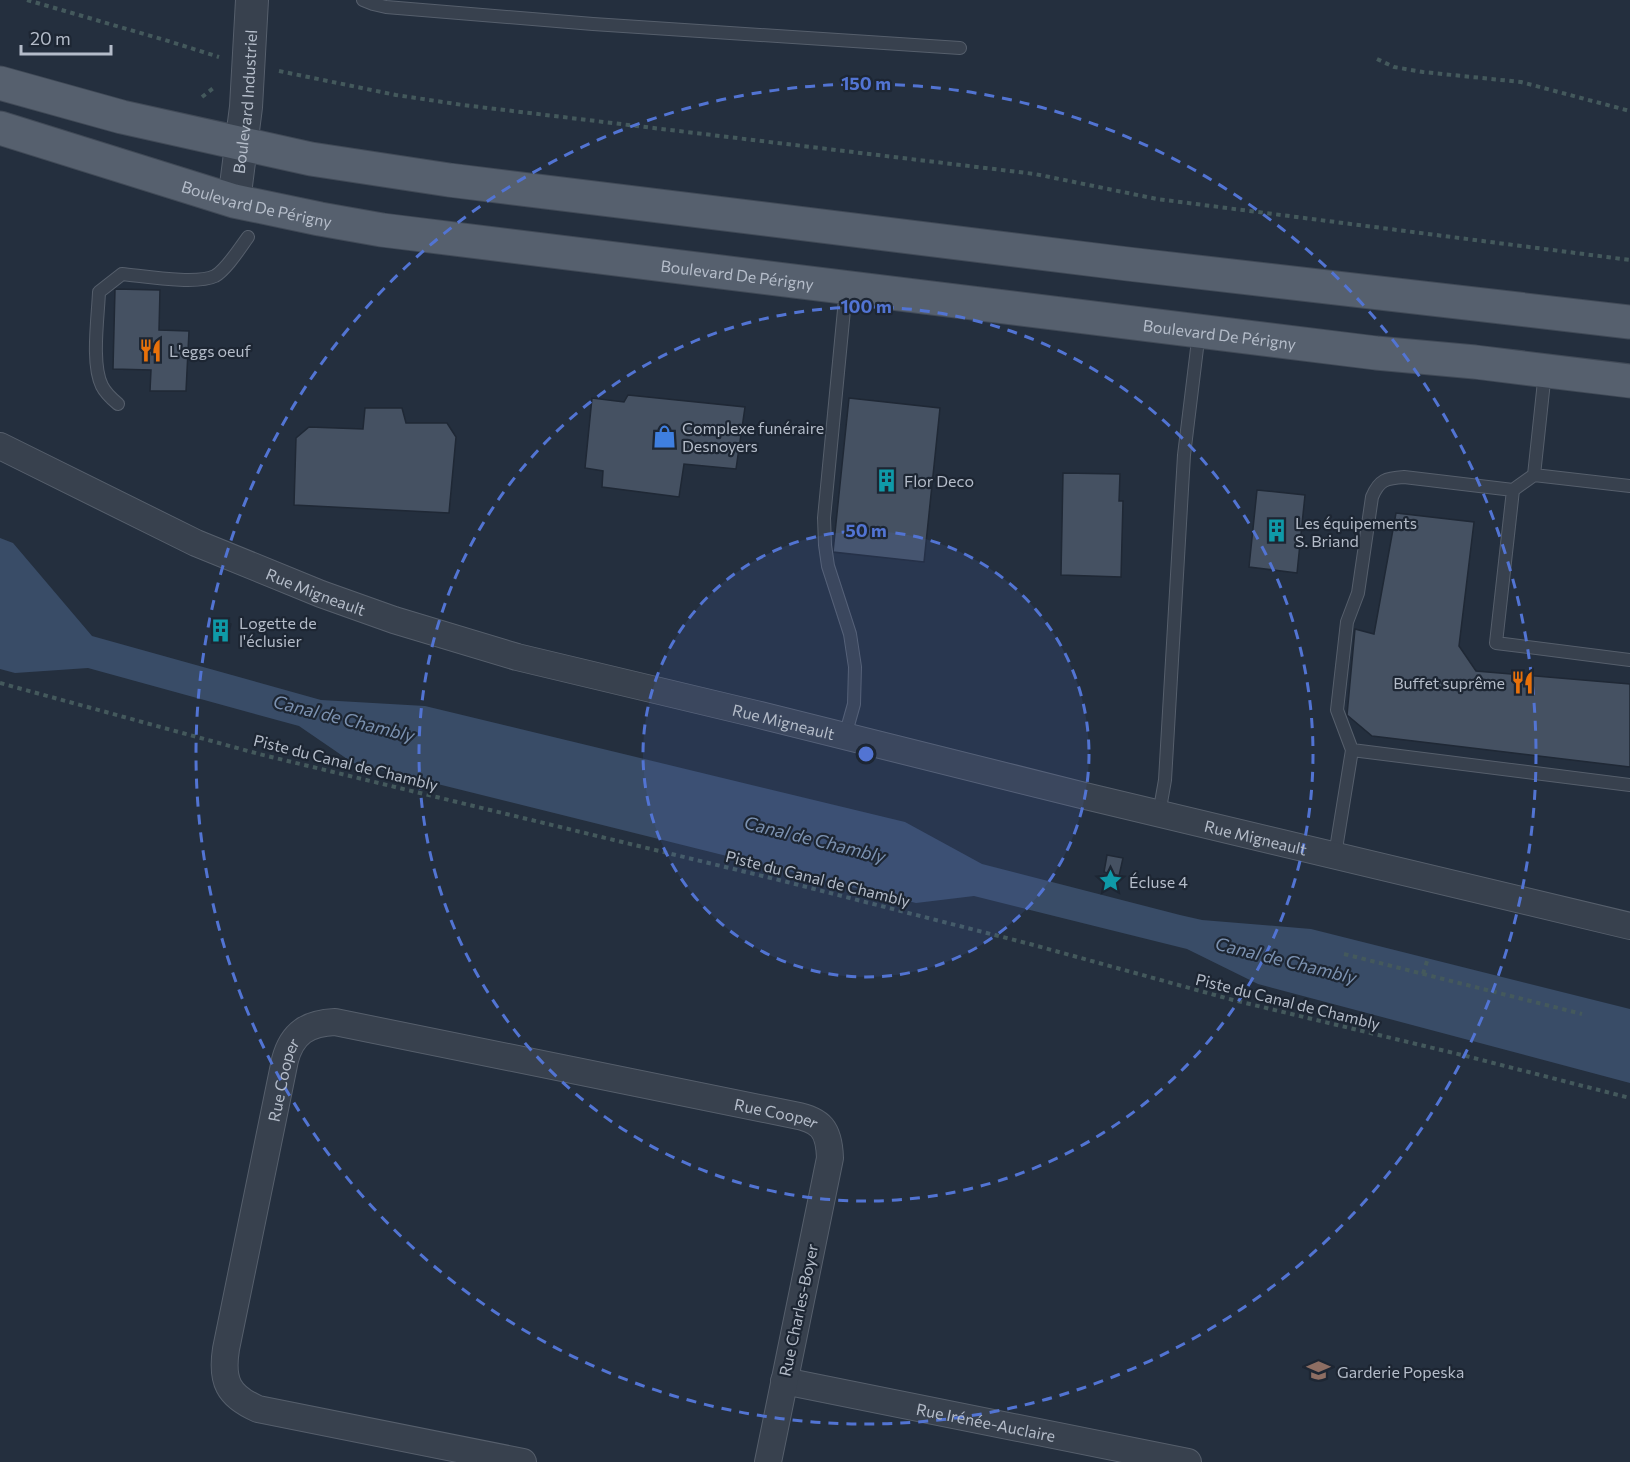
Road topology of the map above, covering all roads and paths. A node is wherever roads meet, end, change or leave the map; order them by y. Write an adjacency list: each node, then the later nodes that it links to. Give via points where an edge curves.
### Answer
1 (27, 0): 5 (path)
2 (252, 0): 11 (street, Boulevard Industriel)
3 (363, 0): 4 (lane, via 386,7 594,24)
4 (960, 48)
5 (224, 58)
6 (1377, 59): 9 (path, via 1394,67 1423,72 1521,82)
7 (279, 71): 14 (path, via 463,105 1024,172 1157,199)
8 (0, 83): 11 (main road, via 122,117)
9 (1630, 111)
10 (0, 129): 12 (main road, Boulevard De Périgny)
11 (242, 144): 12 (street, Boulevard Industriel); 16 (main road, via 310,159 449,180)
12 (234, 201): 15 (main road, Boulevard De Périgny, via 382,230)
13 (248, 237): 20 (lane, via 215,276 199,280 122,274 99,292 96,364 103,387)
14 (1630, 260)
15 (846, 288): 17 (main road, Boulevard De Périgny); 27 (lane, via 824,518 828,566 850,634 855,667 854,704)
16 (1630, 322)
17 (1200, 331): 18 (main road, Boulevard De Périgny); 30 (lane, via 1184,455 1165,780)
18 (1545, 371): 19 (main road, Boulevard De Périgny); 22 (lane)
19 (1630, 381)
20 (118, 404)
21 (0, 446): 27 (street, Rue Migneault, via 196,543 394,620 517,657)
22 (1534, 475): 23 (lane); 24 (lane)
23 (1630, 486)
24 (1513, 490): 25 (lane, via 1496,643); 28 (lane, via 1404,477 1394,477 1376,487 1358,593 1347,622 1337,710)
25 (1630, 660)
26 (0, 684): 37 (path, Piste du Canal de Chambly, via 259,754 783,881 1233,1000)
27 (845, 736): 30 (street, Rue Migneault)
28 (1352, 750): 29 (lane); 31 (lane)
29 (1630, 785)
30 (1159, 814): 31 (street, Rue Migneault)
31 (1335, 855): 32 (street, Rue Migneault)
32 (1630, 926)
33 (1344, 954): 35 (path)
34 (1428, 958): 35 (path)
35 (1423, 974): 36 (path)
36 (1582, 1014)
37 (1630, 1098)
38 (830, 1158): 39 (street, Rue Charles-Boyer); 40 (street, Rue Cooper, via 825,1134 809,1118 334,1022 315,1024 300,1032 285,1060 228,1337 224,1361 228,1384 243,1402 258,1409)
39 (784, 1381): 41 (street, Rue Charles-Boyer); 42 (street, Rue Irénée-Auclaire)
40 (523, 1462)
41 (768, 1462)
42 (1188, 1462)

